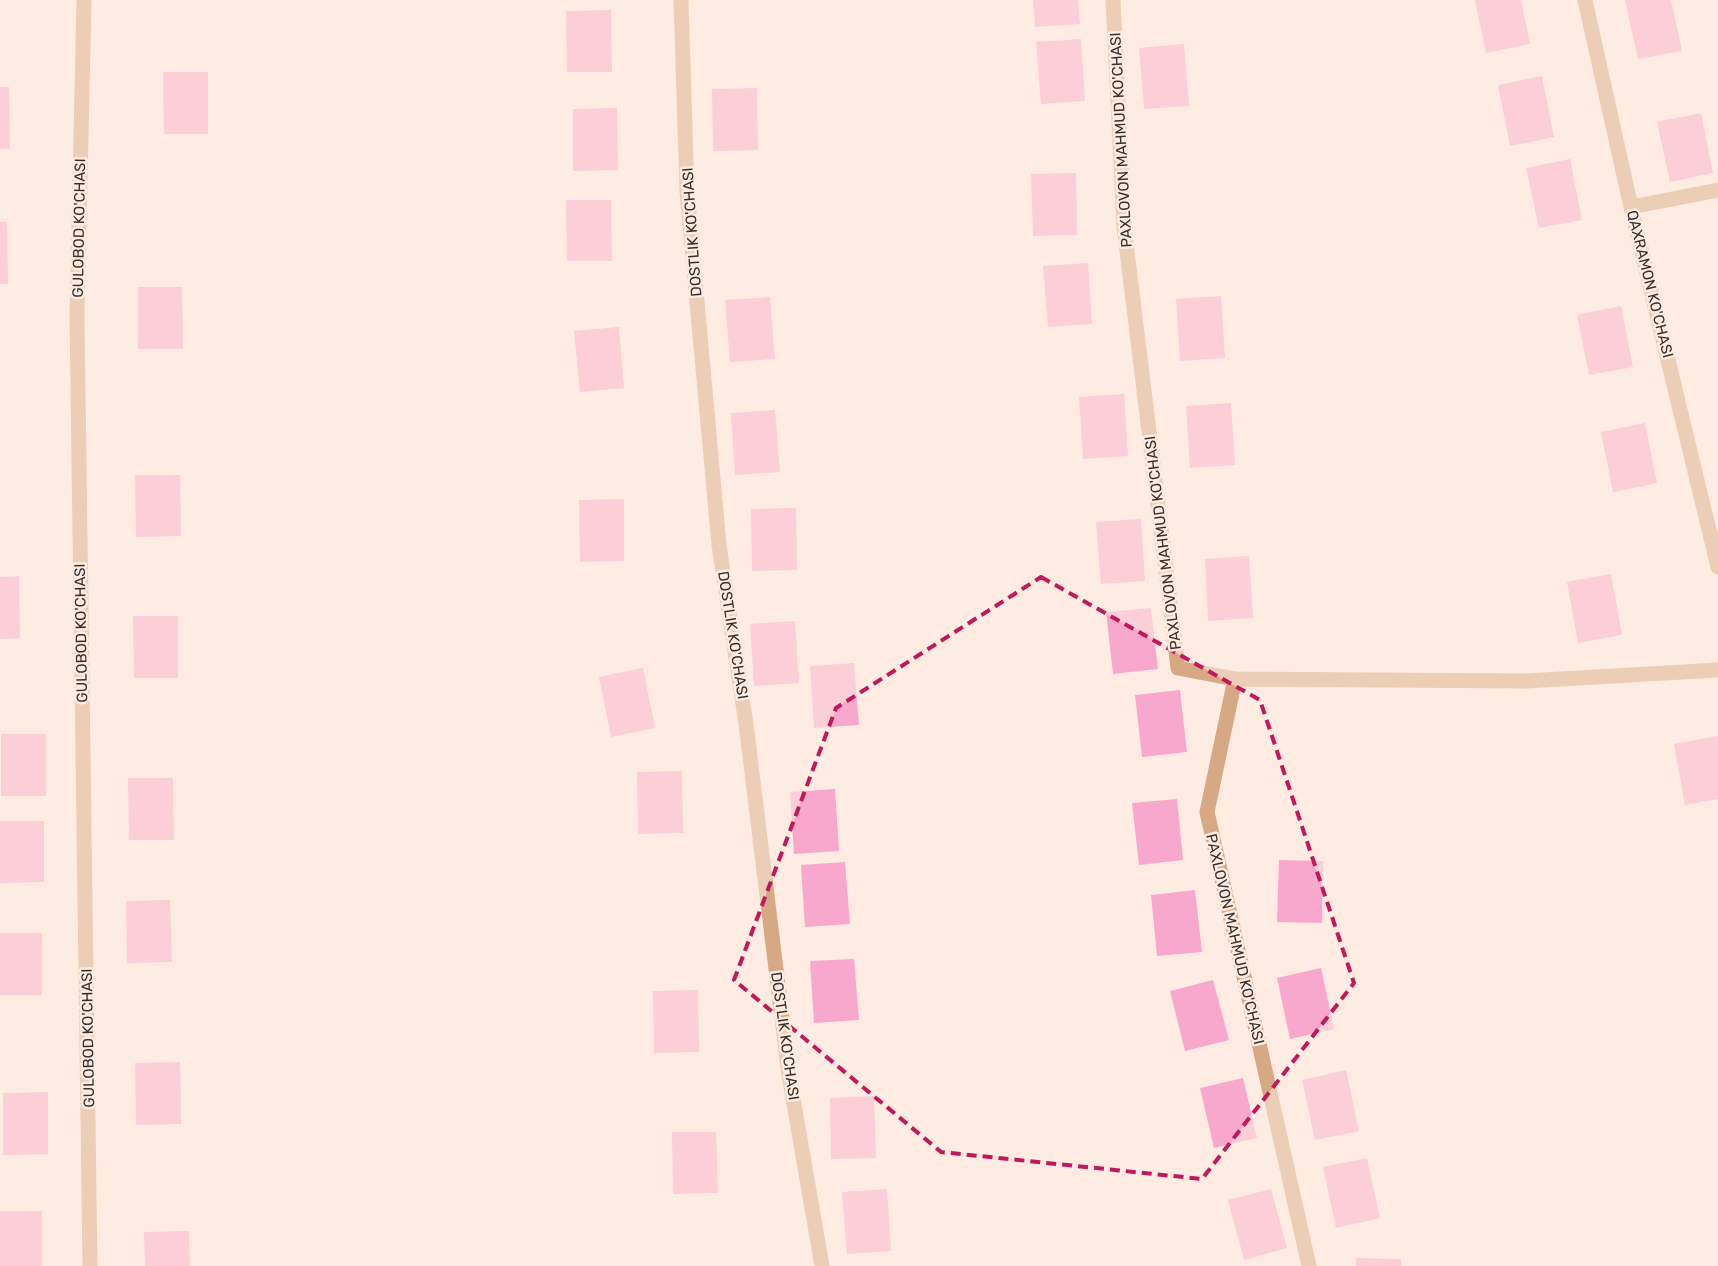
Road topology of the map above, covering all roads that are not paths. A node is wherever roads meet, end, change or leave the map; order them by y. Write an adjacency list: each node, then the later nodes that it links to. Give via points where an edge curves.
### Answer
1 (84, 0): 10 (street, GULOBOD KO'CHASI, via 77,316)
2 (681, 0): 11 (street, DOSTLIK KO'CHASI, via 687,191 719,545 746,724 788,1075)
3 (1113, 0): 9 (street, PAXLOVON MAHMUD KO'CHASI, via 1124,227 1178,668)
4 (1585, 0): 6 (street, QAXRAMON KO'CHASI)
5 (1718, 190): 6 (street)
6 (1631, 207): 7 (street, QAXRAMON KO'CHASI)
7 (1717, 561)
8 (1718, 670): 9 (street, via 1526,681)
9 (1235, 679): 12 (street, PAXLOVON MAHMUD KO'CHASI, via 1207,812)
10 (90, 1266)
11 (822, 1266)
12 (1309, 1266)

